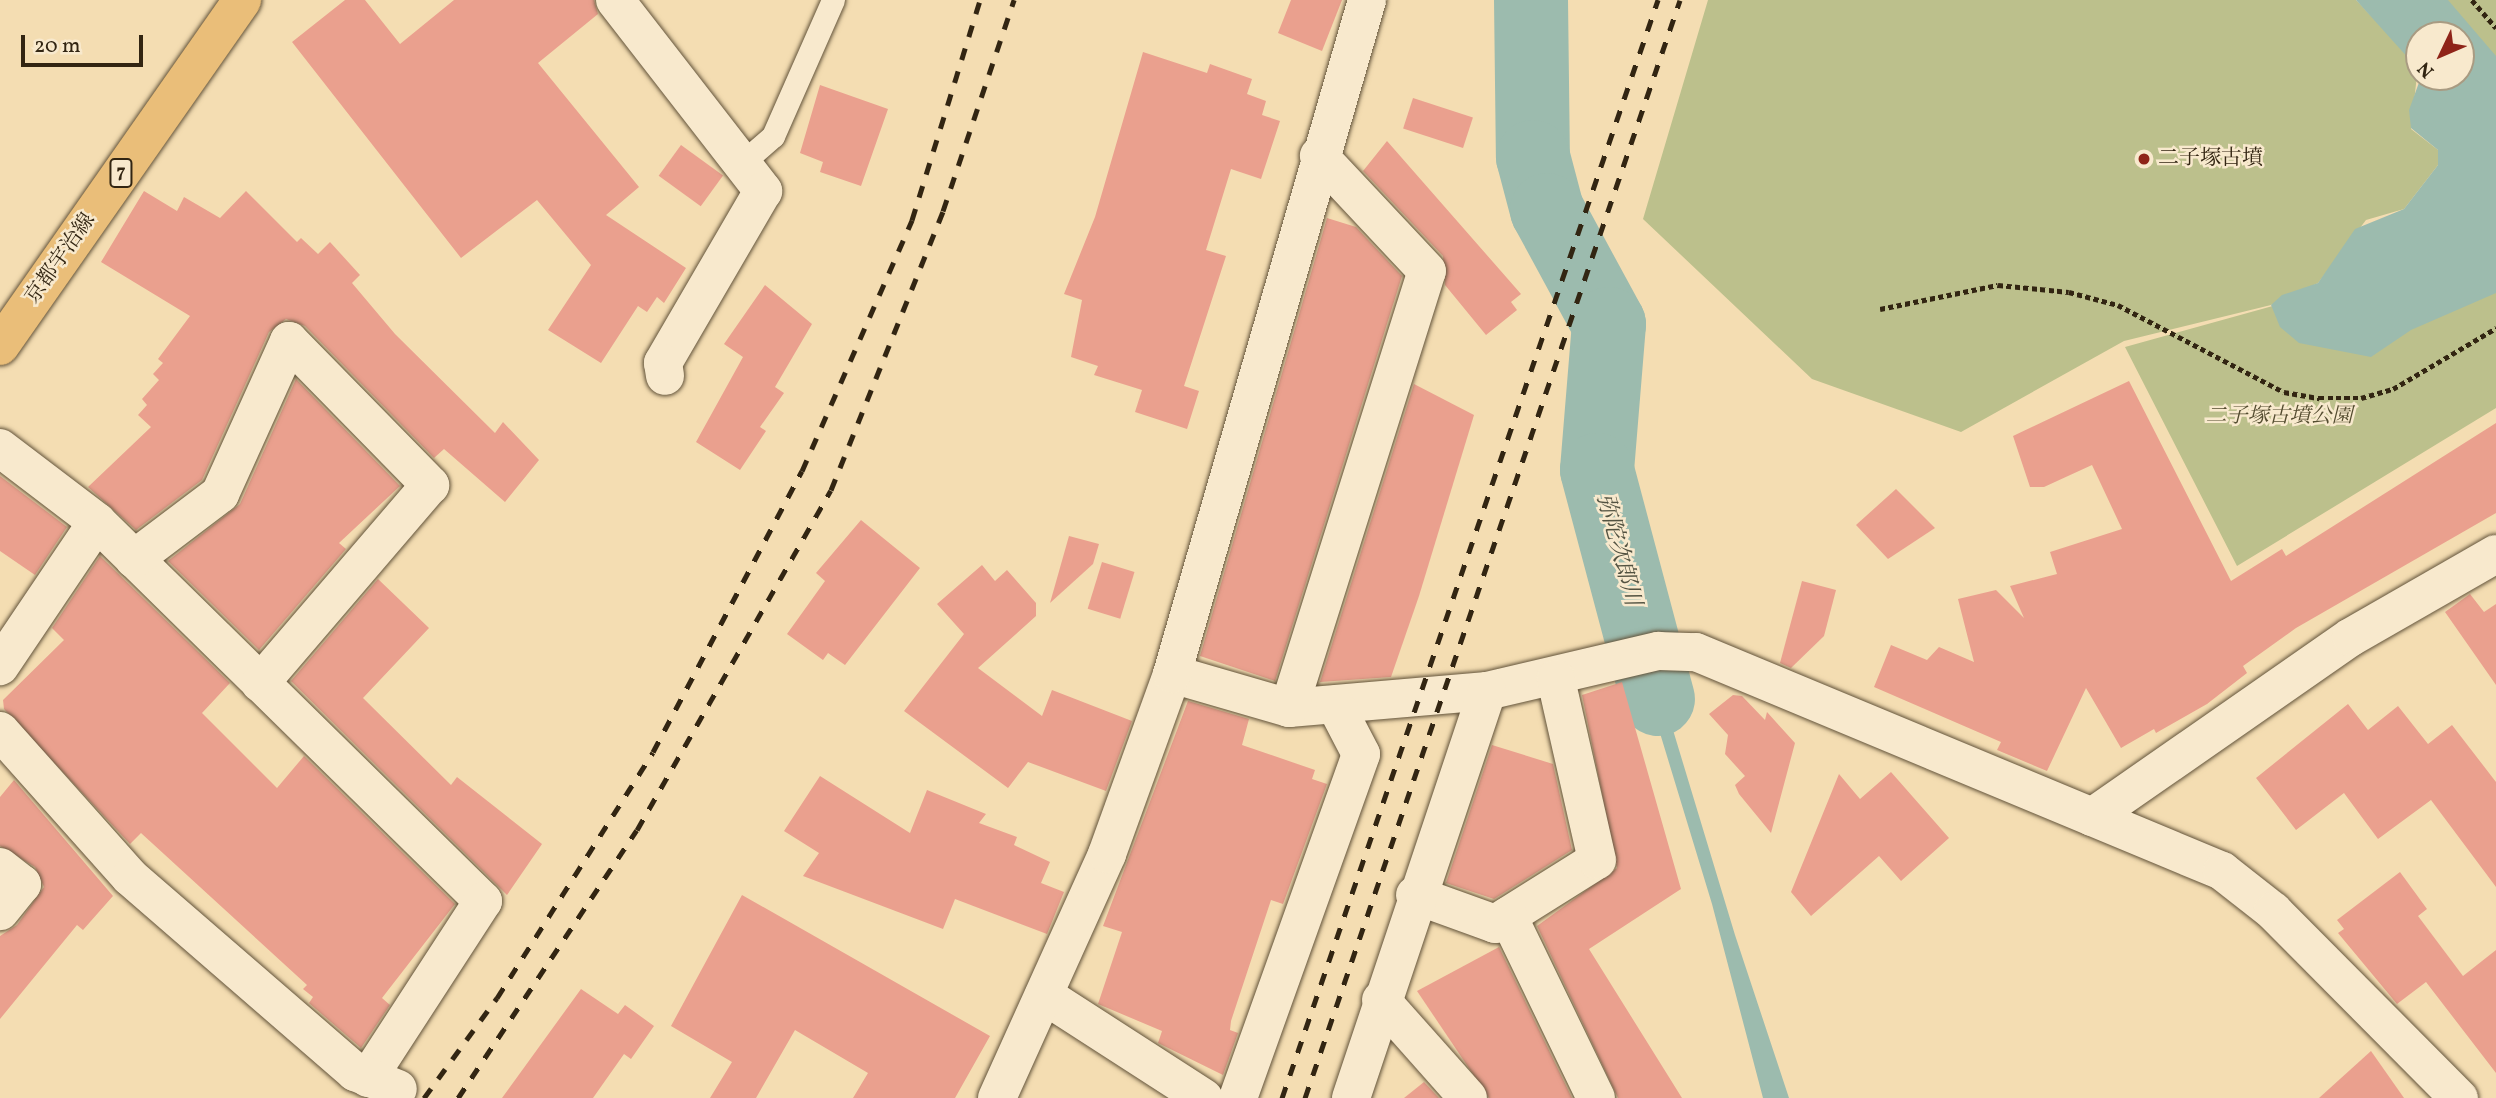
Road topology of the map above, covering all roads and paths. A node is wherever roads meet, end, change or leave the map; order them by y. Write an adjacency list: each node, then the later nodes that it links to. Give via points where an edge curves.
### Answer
1 (242, 0): 11 (main road, 京都宇治線 / 7)
2 (615, 0): 8 (street)
3 (833, 0): 8 (lane, via 773,136)
4 (1367, 0): 7 (street)
5 (2472, 0): 6 (path)
6 (2496, 28)
7 (1319, 156): 18 (street); 23 (street, via 1427,271)
8 (742, 163): 12 (street, via 763,191 663,363)
9 (1880, 309): 10 (path, via 1998,285 2070,292 2118,305 2284,392 2319,398 2361,398 2393,389)
10 (2496, 328)
11 (0, 346)
12 (665, 376)
13 (0, 448): 14 (street)
14 (97, 522): 16 (street); 17 (street)
15 (2496, 554): 25 (street, via 2351,638)
16 (134, 559): 20 (street); 20 (street, via 220,494 289,341 430,485)
17 (0, 666)
18 (1172, 674): 23 (street); 30 (street, via 1107,855)
19 (1556, 680): 21 (street); 25 (street, via 1642,656 1696,652); 29 (street, via 1597,860)
20 (260, 682): 24 (street, via 483,901 383,1084 130,877)
21 (1487, 691): 22 (street); 27 (street)
22 (1335, 704): 23 (street); 34 (street, via 1361,754)
23 (1289, 708)
24 (0, 731)
25 (2092, 817): 38 (street, via 2222,871 2273,911)
26 (0, 867): 28 (street, via 22,884)
27 (1415, 895): 29 (street, via 1495,924); 31 (street)
28 (0, 911)
29 (1508, 916): 37 (street)
30 (1044, 995): 32 (street); 33 (street)
31 (1381, 1000): 35 (street); 36 (street)
32 (997, 1098)
33 (1204, 1098)
34 (1238, 1098)
35 (1351, 1098)
36 (1468, 1098)
37 (1596, 1098)
38 (2459, 1098)

